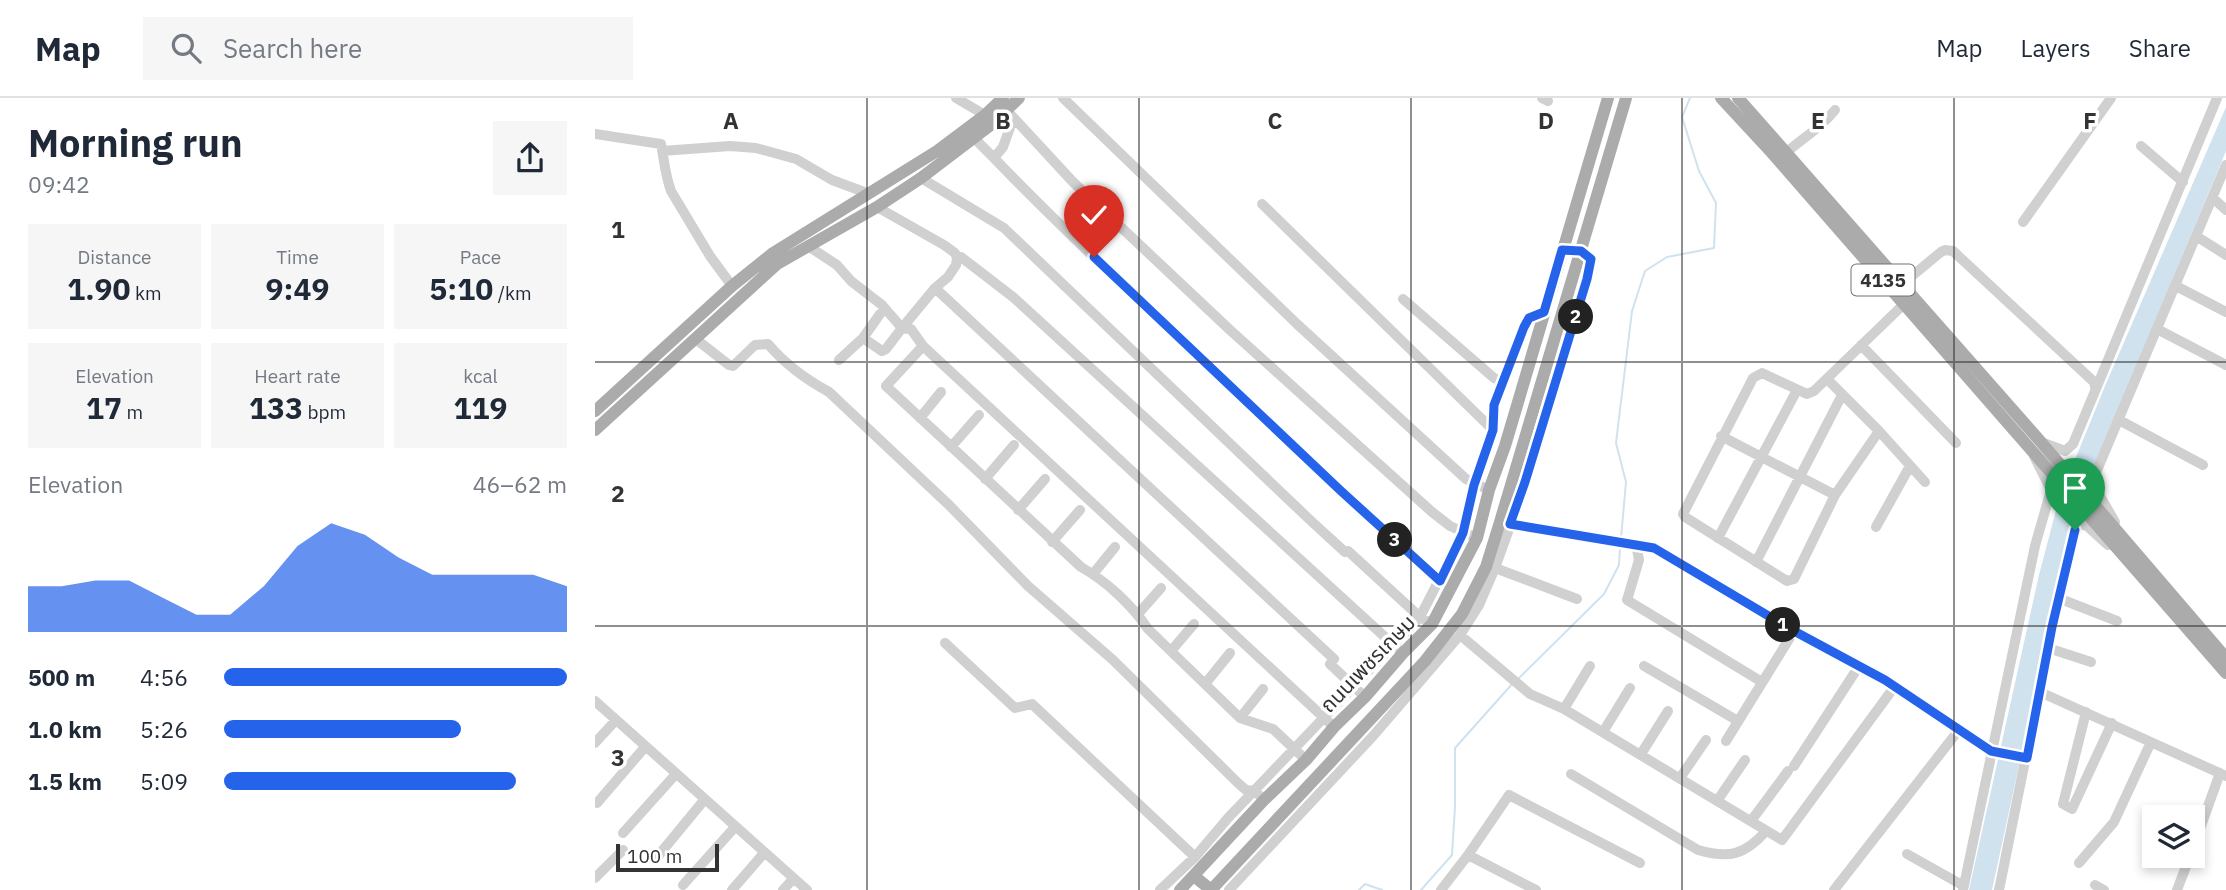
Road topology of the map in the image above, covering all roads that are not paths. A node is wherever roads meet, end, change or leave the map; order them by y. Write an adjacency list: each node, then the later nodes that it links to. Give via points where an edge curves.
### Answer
1 (956, 98): 12 (street)
2 (1020, 98): 10 (main road)
3 (1063, 98): 77 (street, via 1297,324)
4 (1608, 98): 30 (main road, ถนนเพชรเกษม)
5 (1626, 98): 31 (main road, ถนนเพชรเกษม)
6 (1721, 98): 39 (main road, 4135)
7 (1738, 98): 17 (main road, 4135)
8 (2111, 98): 27 (street)
9 (2217, 98): 21 (street)
10 (1008, 109): 12 (main road); 14 (main road); 18 (street, via 1003,147); 85 (street, via 1073,182 1280,376 1432,512)
11 (1835, 110): 17 (street, via 1819,129)
12 (985, 115): 22 (main road)
13 (595, 134): 16 (street, via 661,144)
14 (974, 138): 18 (street); 20 (main road)
15 (2141, 145): 21 (street)
16 (662, 151): 22 (street, via 756,148 796,159); 35 (street, via 671,191)
17 (1787, 152): 34 (main road, 4135)
18 (994, 158): 96 (street, via 1167,327)
19 (2226, 166): 23 (street)
20 (921, 178): 25 (main road); 101 (street, via 1004,228 1310,520)
21 (2183, 182): 53 (street)
22 (867, 193): 35 (main road, via 773,253)
23 (2213, 198): 26 (street); 28 (street)
24 (1262, 204): 63 (street)
25 (877, 207): 29 (main road); 33 (street, via 944,244)
26 (2226, 210)
27 (2023, 222)
28 (2196, 236): 32 (street); 36 (street)
29 (808, 246): 43 (street, via 837,265); 46 (main road, via 777,264)
30 (1562, 250): 31 (main road); 40 (main road, ถนนเพชรเกษม)
31 (1581, 251): 83 (main road, ถนนเพชรเกษม)
32 (2226, 255)
33 (957, 258): 37 (street, via 948,277); 109 (street, via 1013,297)
34 (1901, 285): 53 (street, via 1941,252 1953,251); 67 (main road, 4135)
35 (732, 286): 57 (main road)
36 (2176, 286): 41 (street); 44 (street)
37 (935, 288): 43 (street); 121 (street, via 1334,659 1330,664)
38 (1402, 299): 52 (street)
39 (1904, 304): 47 (street); 67 (main road, 4135)
40 (1544, 312): 52 (street, via 1529,318); 68 (main road, ถนนเพชรเกษม)
41 (2226, 312)
42 (880, 314): 45 (street)
43 (902, 328): 45 (street, via 881,351); 48 (street, via 911,329)
44 (2157, 330): 50 (street); 60 (street)
45 (863, 338): 49 (street)
46 (697, 340): 61 (main road); 154 (street, via 733,366 755,345 768,344 829,392 1239,784)
47 (1861, 345): 51 (street); 65 (street)
48 (923, 346): 59 (street, via 886,386); 131 (street)
49 (839, 360)
50 (2226, 365)
51 (1827, 379): 54 (street, via 1807,394); 56 (street)
52 (1503, 382): 63 (street, via 1494,405)
53 (2095, 387): 67 (street, via 2073,444 2065,451)
54 (1797, 390): 64 (street, via 1758,374); 70 (street)
55 (941, 392): 59 (street)
56 (1842, 395): 62 (street); 73 (street)
57 (595, 411)
58 (979, 415): 69 (street)
59 (920, 418): 69 (street)
60 (2119, 420): 71 (street); 89 (street, via 2095,475 2096,489)
61 (595, 430)
62 (1879, 431): 72 (street); 79 (street)
63 (1492, 435): 68 (street); 77 (street)
64 (1721, 436): 70 (street); 87 (street, via 1683,514)
65 (1956, 443)
66 (1014, 445): 74 (street)
67 (2036, 445): 82 (main road, 4135); 145 (street, via 2041,473 2051,490)
68 (1505, 446): 78 (main road, ถนนเพชรเกษม)
69 (951, 447): 74 (street)
70 (1761, 456): 73 (street); 87 (street)
71 (2203, 465)
72 (1910, 466): 76 (street); 84 (street)
73 (1800, 477): 79 (street); 92 (street)
74 (985, 478): 80 (street)
75 (1045, 479): 80 (street)
76 (1925, 482)
77 (1474, 485): 78 (street); 85 (street)
78 (1489, 490): 86 (main road, ถนนเพชรเกษม)
79 (1835, 495): 92 (street, via 1794,579 1787,581)
80 (1018, 510): 88 (street)
81 (1080, 510): 88 (street)
82 (2095, 516): 89 (main road, 4135); 94 (main road, 4135)
83 (1505, 523): 90 (street); 93 (street); 114 (main road, ถนนเพชรเกษม, via 1462,614)
84 (1876, 527)
85 (1463, 533): 86 (street); 96 (street)
86 (1477, 538): 104 (main road, ถนนเพชรเกษม)
87 (1718, 538): 92 (street)
88 (1052, 542): 95 (street)
89 (2126, 543): 112 (main road, 4135)
90 (1636, 544): 105 (street, via 1654,548); 119 (street, via 1639,560 1627,600)
91 (1115, 547): 95 (street)
92 (1756, 562)
93 (1495, 568): 98 (street); 106 (street)
94 (2135, 569): 99 (street, via 2079,524); 118 (main road, 4135)
95 (1093, 574): 100 (street)
96 (1440, 581): 101 (street)
97 (1161, 588): 100 (street)
98 (1577, 598)
99 (2058, 598): 102 (street); 108 (street)
100 (1138, 614): 110 (street)
101 (1420, 617): 104 (street); 109 (street)
102 (2116, 621)
103 (1194, 624): 110 (street)
104 (1432, 624): 109 (main road, ถนนเพชรเกษม)
105 (1794, 631): 117 (street); 119 (street)
106 (1460, 635): 114 (street); 128 (street, via 1530,694)
107 (945, 643): 168 (street, via 1015,708 1032,704)
108 (2048, 648): 113 (street); 125 (street)
109 (1398, 649): 121 (street); 126 (main road, ถนนเพชรเกษม)
110 (1171, 651): 120 (street)
111 (1230, 653): 120 (street)
112 (2226, 658)
113 (2091, 662)
114 (1428, 664): 182 (main road, ถนนเพชรเกษม); 183 (street, via 1373,736)
115 (1590, 666): 128 (street)
116 (1644, 666): 134 (street)
117 (1859, 666): 122 (street); 159 (street)
118 (2226, 673)
119 (1762, 682): 134 (street)
120 (1205, 684): 132 (street)
121 (1354, 686): 126 (street); 131 (street)
122 (1895, 686): 137 (street); 161 (street, via 1782,840)
123 (1630, 688): 138 (street)
124 (1263, 689): 132 (street)
125 (2040, 692): 130 (street); 147 (street)
126 (1365, 697): 136 (main road, ถนนเพชรเกษม)
127 (595, 701): 133 (street)
128 (1565, 709): 138 (street)
129 (1668, 711): 146 (street)
130 (2085, 712): 135 (street); 135 (street, via 2063,804 2072,809)
131 (1324, 717): 136 (street); 144 (street)
132 (1240, 718): 144 (street, via 1273,729)
133 (616, 720): 142 (street); 143 (street)
134 (1738, 721): 140 (street)
135 (2112, 723): 141 (street)
136 (1334, 727): 148 (main road, ถนนเพชรเกษม)
137 (1958, 731): 145 (street); 186 (street)
138 (1603, 732): 146 (street)
139 (1706, 740): 153 (street)
140 (1726, 741)
141 (2151, 741): 151 (street); 170 (street, via 2114,822)
142 (595, 743)
143 (645, 747): 152 (street); 157 (street)
144 (1294, 749): 148 (street); 154 (street)
145 (1991, 751): 147 (street); 176 (street)
146 (1641, 754): 153 (street)
147 (2027, 758): 187 (street)
148 (1306, 760): 154 (main road, ถนนเพชรเกษม)
149 (1745, 760): 156 (street)
150 (1571, 774): 161 (street, via 1698,850 1743,851)
151 (2223, 774): 158 (street)
152 (675, 775): 155 (street); 162 (street)
153 (1680, 778): 156 (street)
154 (1259, 795): 168 (street); 172 (main road, ถนนเพชรเกษม)
155 (705, 799): 160 (street); 167 (street)
156 (1717, 801): 159 (street)
157 (597, 803)
158 (2205, 818)
159 (1751, 821): 161 (street)
160 (735, 827): 164 (street); 175 (street)
161 (1766, 831)
162 (623, 833)
163 (623, 850): 173 (street)
164 (764, 853): 174 (street); 177 (street)
165 (1907, 854): 176 (street)
166 (1468, 855): 169 (street, via 1509,795); 184 (street); 185 (street)
167 (658, 856)
168 (1195, 857): 180 (street)
169 (1640, 863)
170 (2079, 863)
171 (2185, 868): 188 (street)
172 (1194, 876): 181 (main road, ถนนเพชรเกษม); 182 (main road)
173 (595, 878)
174 (793, 878): 178 (street); 179 (street)
175 (683, 885)
176 (1963, 888)
177 (732, 890)
178 (783, 890)
179 (807, 890)
180 (1160, 890)
181 (1180, 890)
182 (1211, 890)
183 (1229, 890)
184 (1441, 890)
185 (1536, 890)
186 (1834, 890)
187 (1999, 890)
188 (2177, 890)

